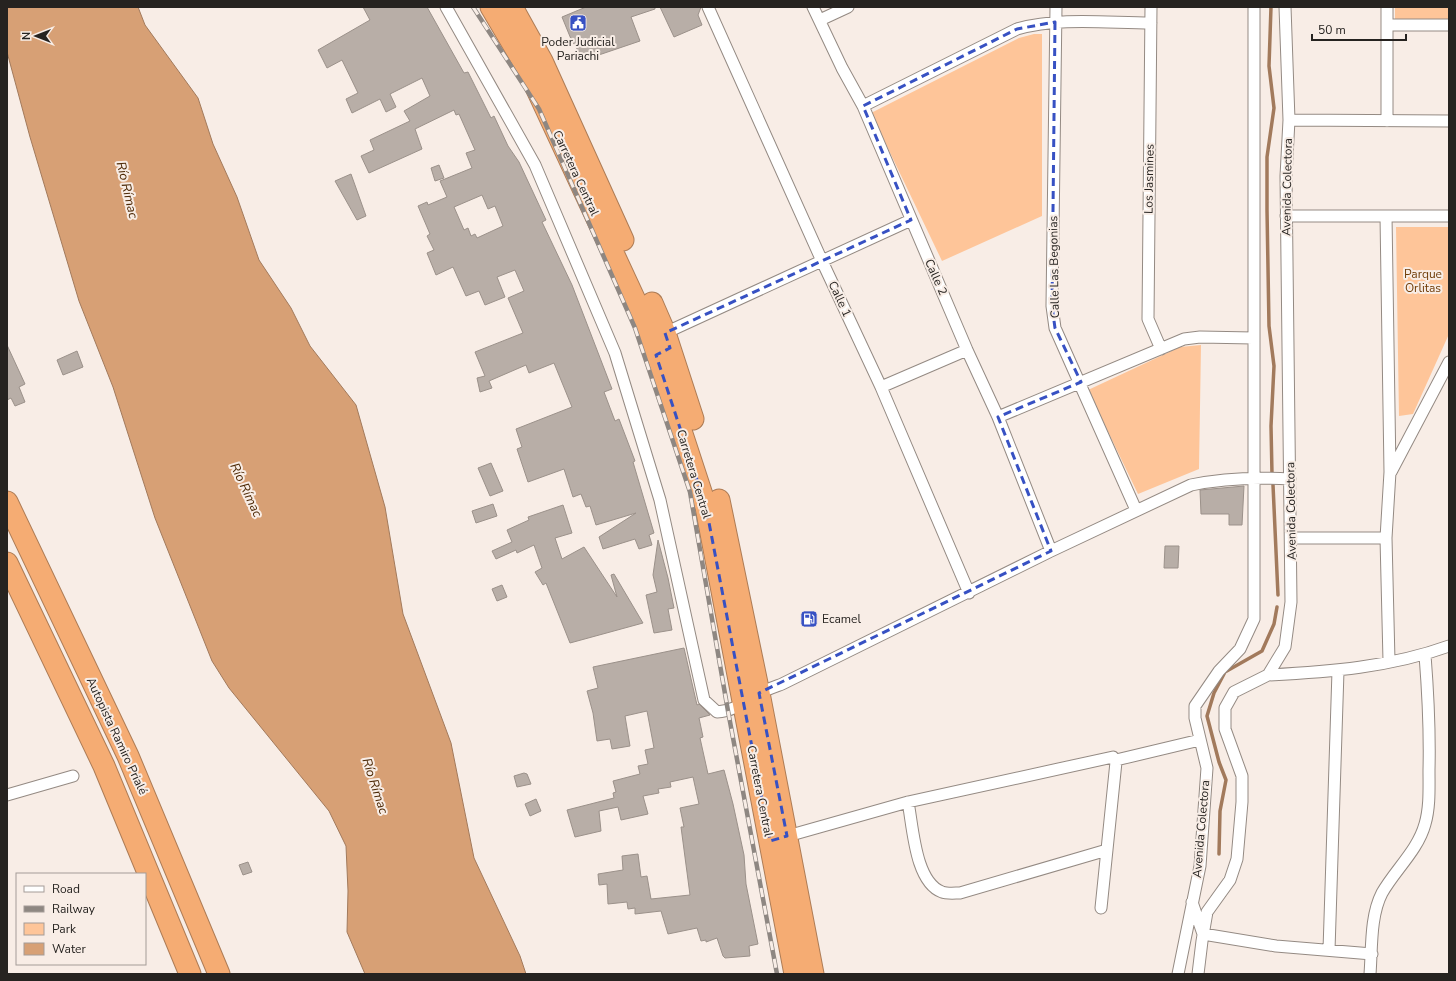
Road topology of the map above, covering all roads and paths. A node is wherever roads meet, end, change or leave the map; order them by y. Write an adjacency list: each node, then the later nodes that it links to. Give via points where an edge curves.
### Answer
1 (446, 7): 49 (street, via 535,165 615,353 660,500 704,700 717,712 728,711)
2 (491, 7): 27 (highway, Carretera Central, via 527,68 646,324)
3 (512, 7): 27 (highway, Carretera Central, via 542,61)
4 (708, 7): 25 (street, Calle 1)
5 (813, 7): 12 (street, Calle 2)
6 (848, 7): 12 (street)
7 (1056, 7): 13 (street, Calle Las Begonias)
8 (1151, 7): 14 (street, Los Jasmines)
9 (1254, 7): 26 (street, Avenida Colectora)
10 (1285, 7): 18 (street, Avenida Colectora)
11 (1386, 7): 15 (street)
12 (820, 20): 17 (street, Calle 2)
13 (1056, 22): 14 (street); 17 (street, via 1033,24 1017,29); 31 (street, Calle Las Begonias, via 1052,306 1055,328)
14 (1151, 23): 28 (street, Los Jasmines, via 1148,319)
15 (1386, 25): 16 (street); 19 (street)
16 (1449, 25)
17 (863, 106): 24 (street, Calle 2)
18 (1289, 120): 19 (street); 21 (street, Avenida Colectora)
19 (1386, 120): 20 (street)
20 (1449, 121)
21 (1286, 216): 22 (street); 36 (street, Avenida Colectora)
22 (1386, 216): 23 (street); 34 (street)
23 (1449, 216)
24 (911, 220): 25 (street); 29 (street, Calle 2)
25 (822, 261): 27 (street); 32 (street, Calle 1)
26 (1253, 338): 28 (street, via 1200,337 1184,339); 35 (street, Avenida Colectora)
27 (664, 345): 49 (highway, Carretera Central, via 706,507)
28 (1161, 348): 31 (street)
29 (967, 350): 32 (street); 33 (street, Calle 2)
30 (1449, 364): 34 (street)
31 (1081, 382): 33 (street); 38 (street, Calle Las Begonias)
32 (881, 387): 43 (street, Calle 1)
33 (998, 417): 41 (street, Calle 2)
34 (1390, 472): 40 (street)
35 (1254, 477): 36 (street); 38 (street, via 1211,480 1191,485); 50 (street, Avenida Colectora, via 1254,619 1240,649 1219,671 1195,706)
36 (1290, 479): 39 (street, Avenida Colectora)
37 (7, 502): 63 (highway, Autopista Ramiro Prialé, via 128,756)
38 (1136, 510): 41 (street)
39 (1292, 538): 40 (street); 48 (street, Avenida Colectora, via 1291,602 1285,647)
40 (1386, 538): 46 (street)
41 (1051, 551): 43 (street)
42 (7, 563): 62 (highway, Autopista Ramiro Prialé, via 104,766)
43 (969, 593): 49 (street)
44 (1449, 646): 45 (street)
45 (1425, 655): 46 (street); 61 (street, via 1430,718 1429,798 1425,824 1418,842 1381,895 1375,916)
46 (1389, 661): 47 (street)
47 (1338, 671): 48 (street); 60 (street)
48 (1268, 675): 59 (street, via 1234,692 1225,708 1224,729 1242,776 1242,802 1237,852 1230,880 1207,912)
49 (751, 698): 55 (highway, Carretera Central)
50 (1200, 740): 51 (street); 57 (street, Avenida Colectora, via 1207,768 1200,866)
51 (1116, 760): 54 (street, via 1110,756); 56 (street)
52 (73, 776): 53 (street)
53 (7, 795)
54 (908, 802): 55 (street); 56 (street, via 920,868 929,883 942,892 960,893)
55 (778, 839): 64 (highway, Carretera Central); 65 (highway, Carretera Central)
56 (1108, 850): 58 (street)
57 (1192, 901): 59 (street); 66 (street, Avenida Colectora)
58 (1101, 908)
59 (1203, 934): 60 (street, via 1276,946); 67 (street)
60 (1329, 950): 61 (street)
61 (1372, 954): 68 (street)
62 (190, 974)
63 (219, 974)
64 (795, 974)
65 (813, 974)
66 (1178, 974)
67 (1198, 974)
68 (1370, 974)

